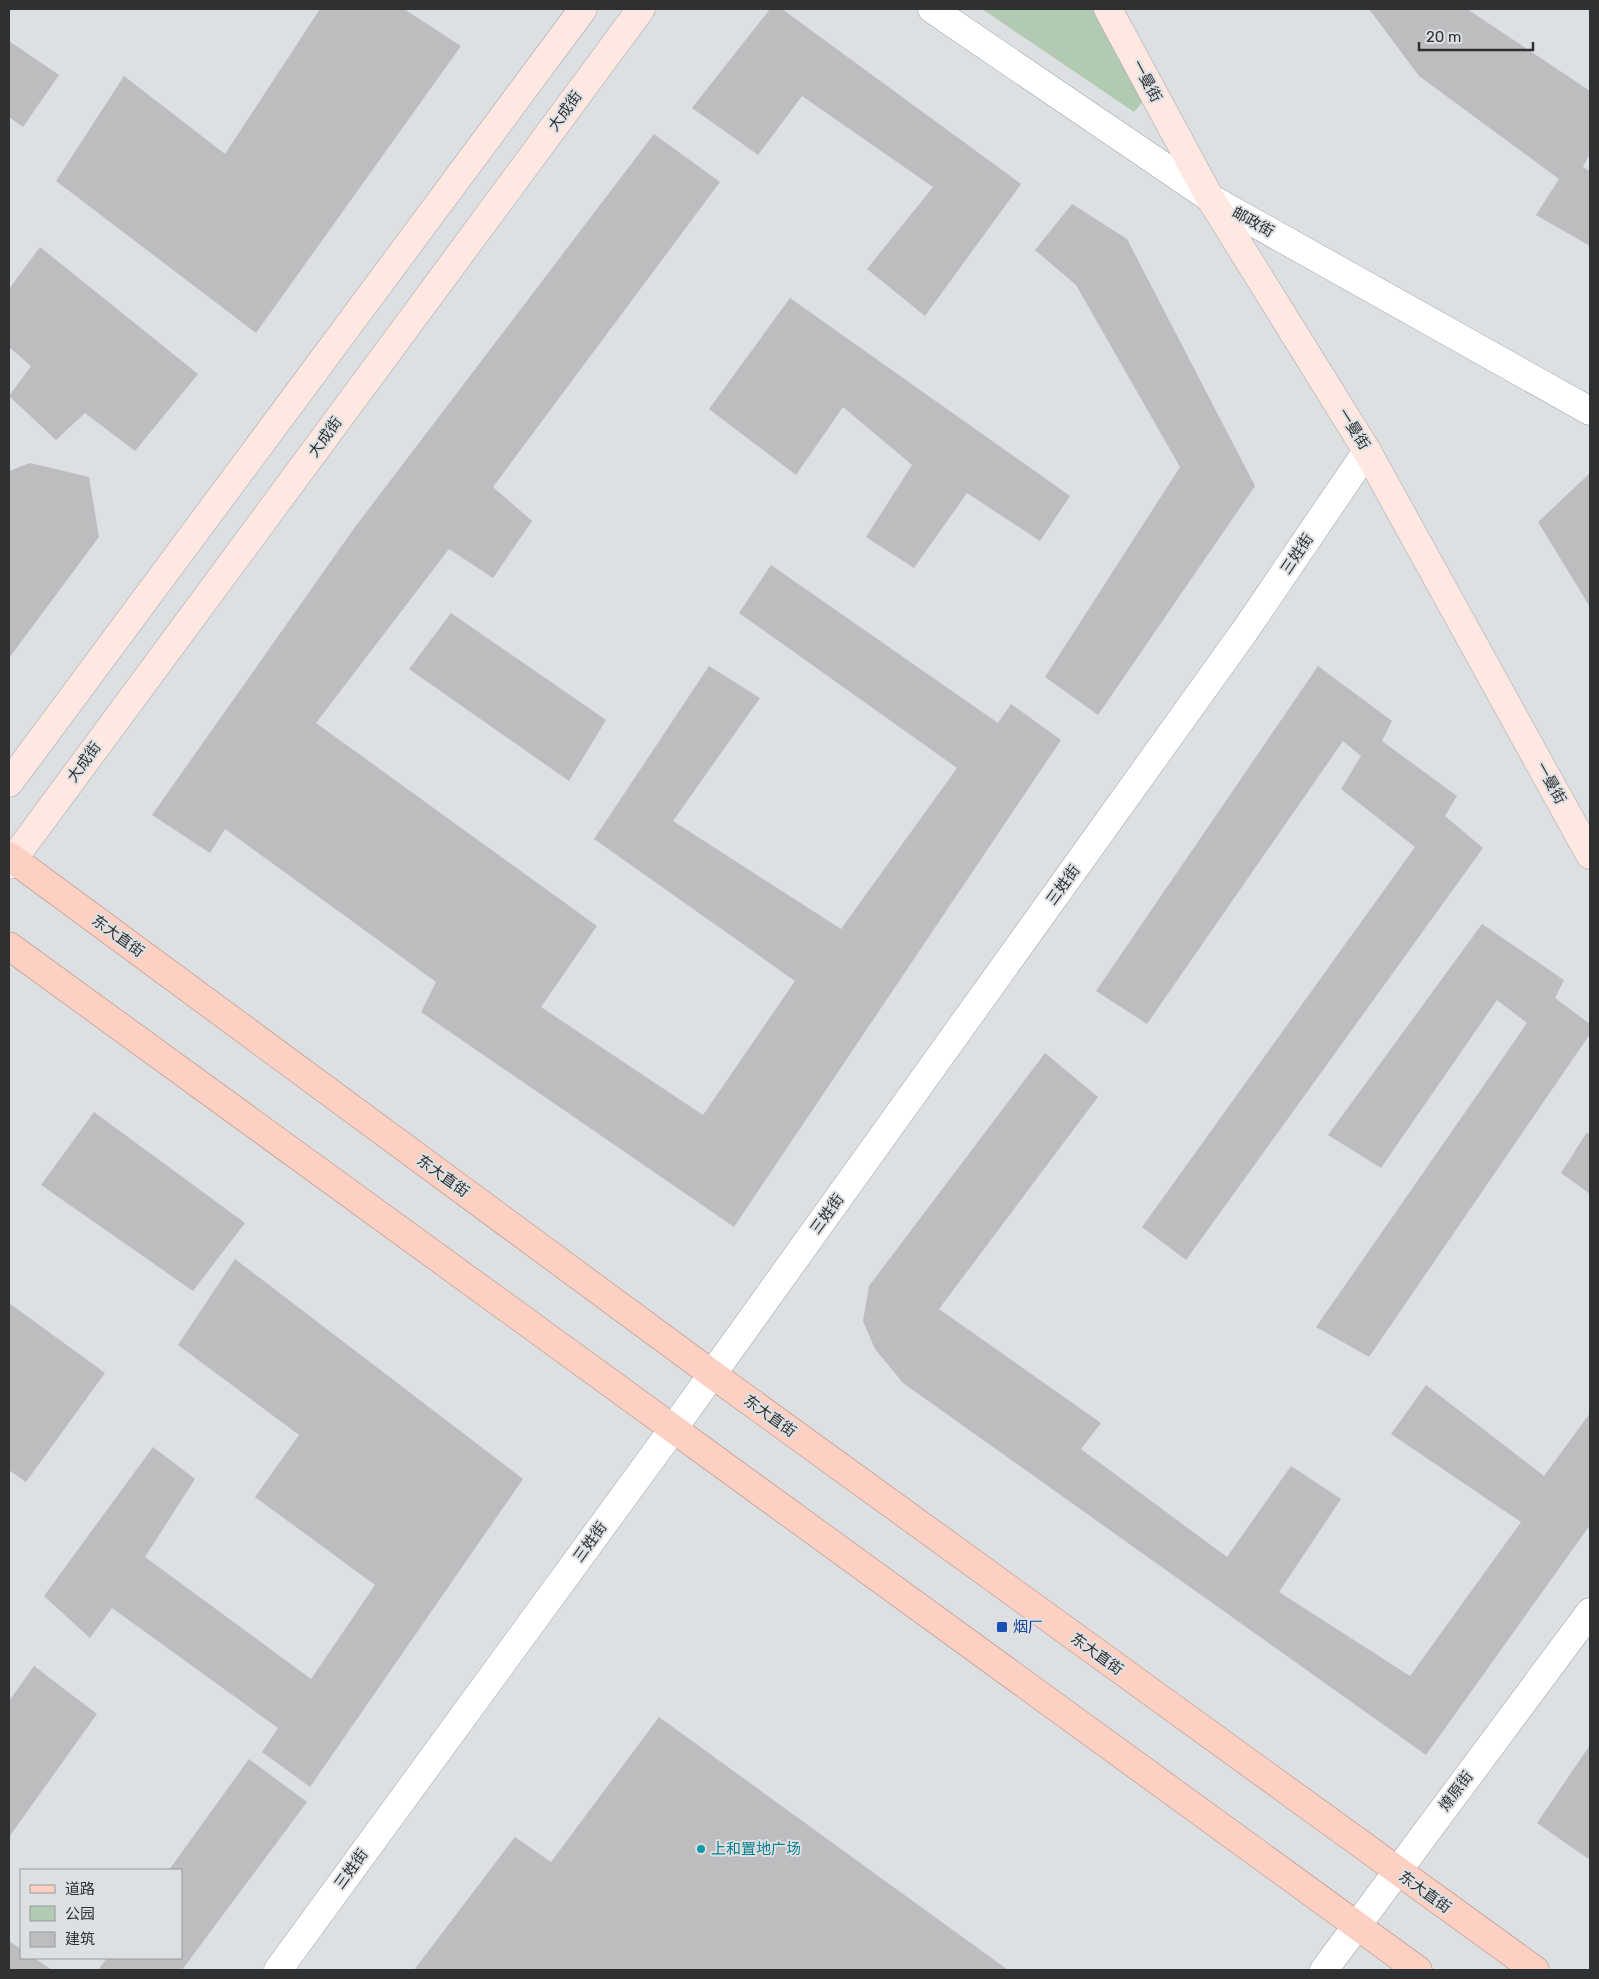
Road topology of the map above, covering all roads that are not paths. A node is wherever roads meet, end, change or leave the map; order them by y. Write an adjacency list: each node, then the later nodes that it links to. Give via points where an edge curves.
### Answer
1 (583, 9): 8 (main road)
2 (641, 9): 10 (main road, 大成街)
3 (932, 9): 5 (street, 邮政街)
4 (1108, 9): 5 (main road, 一曼街)
5 (1210, 198): 6 (street, 邮政街); 7 (main road, 一曼街)
6 (1590, 411)
7 (1367, 451): 9 (main road, 一曼街); 12 (street, 三姓街, via 1238,640)
8 (9, 783)
9 (1590, 855)
10 (10, 860): 12 (main road, 东大直街)
11 (9, 946): 13 (main road)
12 (712, 1374): 13 (street, 三姓街); 15 (main road, 东大直街)
13 (673, 1429): 16 (main road); 17 (street, 三姓街)
14 (1590, 1612): 15 (street, 燎原街)
15 (1396, 1871): 16 (street, 燎原街); 20 (main road, 东大直街)
16 (1356, 1925): 18 (street, 燎原街); 19 (main road)
17 (278, 1970)
18 (1324, 1970)
19 (1418, 1970)
20 (1535, 1970)

